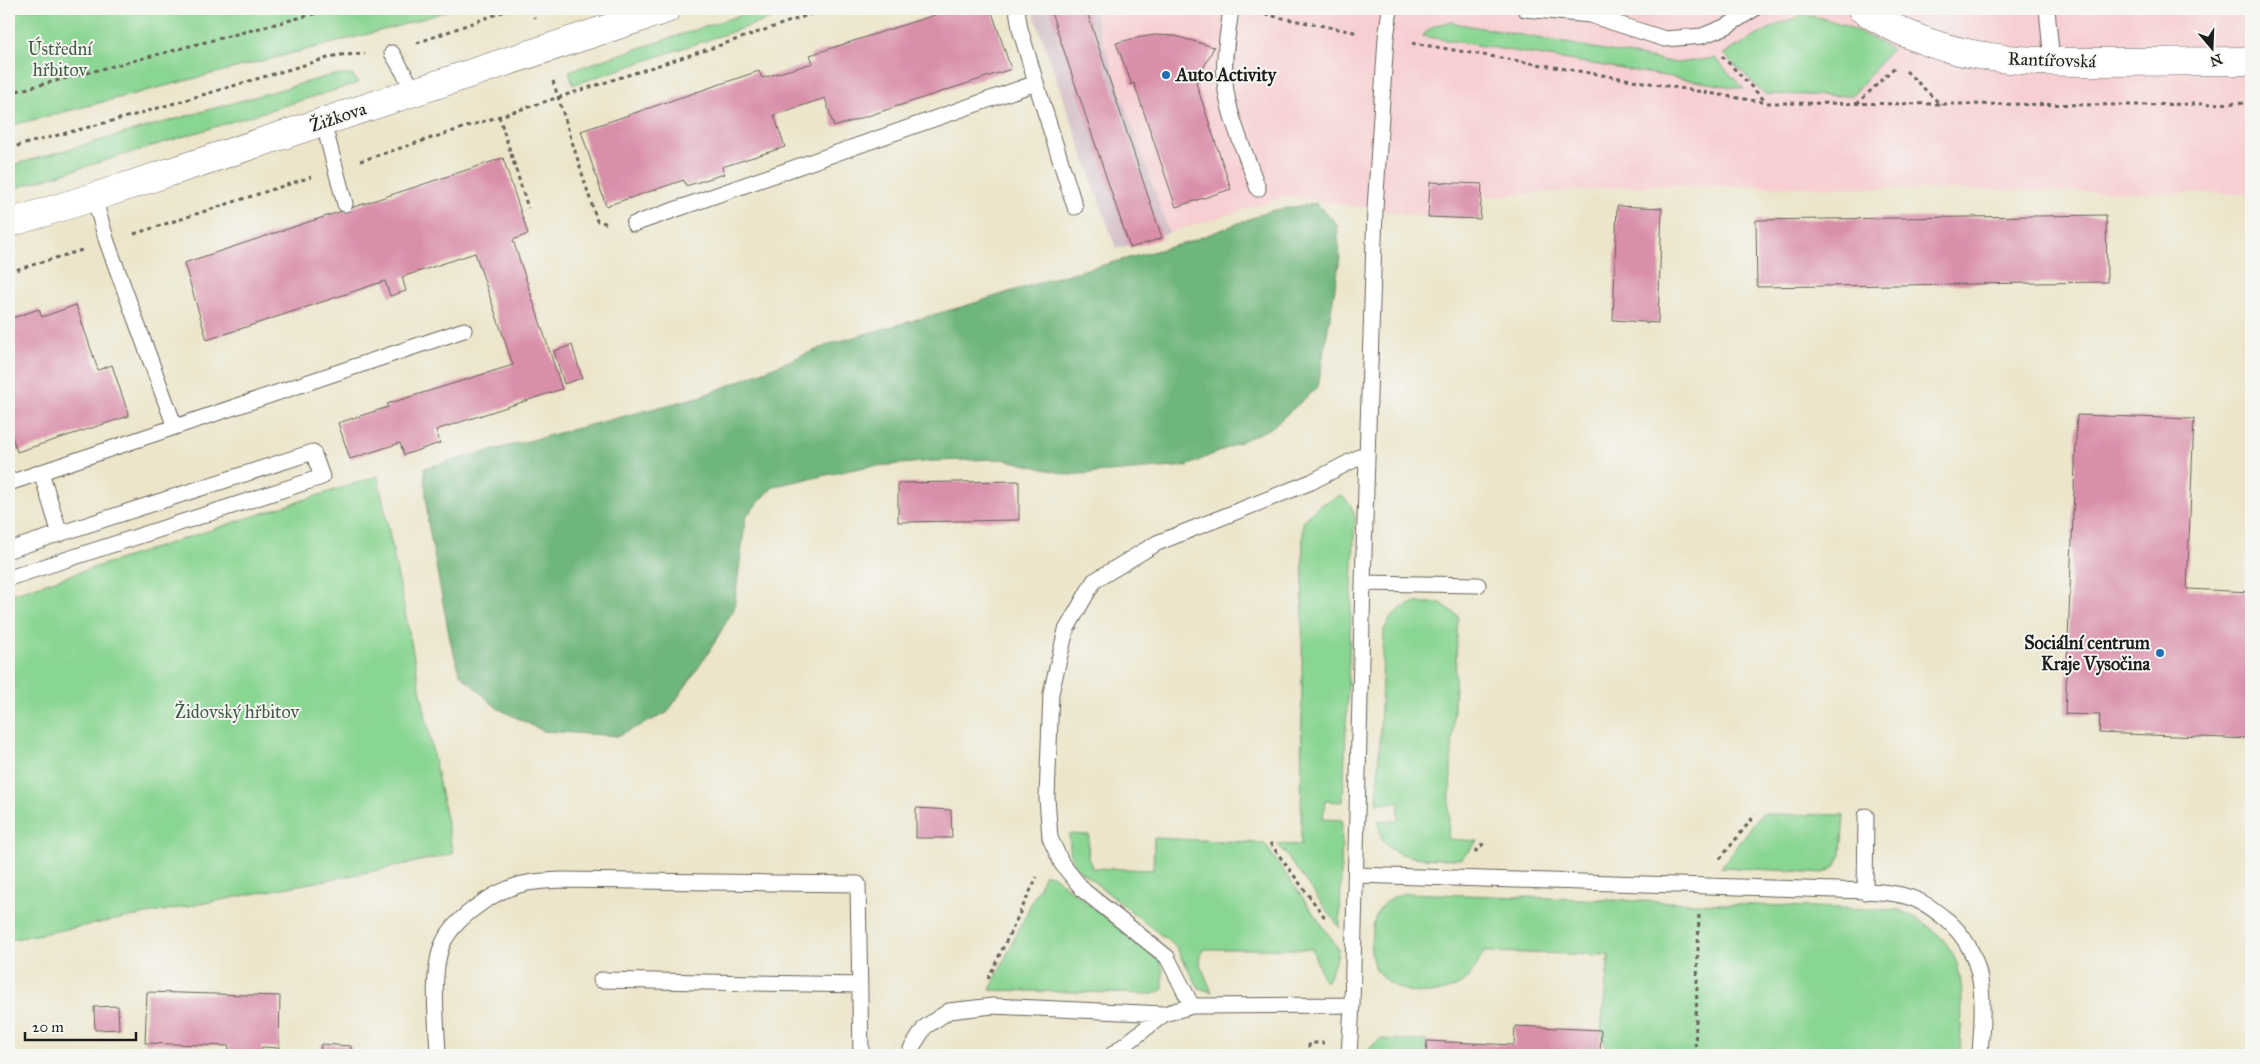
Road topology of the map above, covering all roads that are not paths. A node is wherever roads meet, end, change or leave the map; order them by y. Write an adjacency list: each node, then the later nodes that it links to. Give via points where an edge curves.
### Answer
1 (667, 9): 14 (main road, Žižkova)
2 (1017, 9): 13 (lane)
3 (1231, 9): 16 (lane, via 1224,62 1225,84)
4 (1390, 9): 24 (lane, via 1376,209)
5 (1525, 9): 9 (lane)
6 (1754, 9): 9 (lane, via 1728,26 1702,36 1665,39)
7 (1862, 9): 12 (main road, Rantířovská, via 1912,36 1943,48 1992,58)
8 (2047, 9): 12 (lane)
9 (1589, 12)
10 (392, 52): 14 (lane)
11 (2251, 61): 12 (main road, Rantířovská)
12 (2052, 62)
13 (1036, 83): 19 (lane); 21 (lane)
14 (415, 92): 15 (main road, Žižkova)
15 (323, 122): 17 (main road, Žižkova); 18 (lane)
16 (1258, 189)
17 (94, 197): 20 (main road, Žižkova); 23 (lane, via 107,242)
18 (345, 204)
19 (1075, 207)
20 (9, 223)
21 (634, 224)
22 (464, 330): 23 (lane)
23 (175, 427): 25 (lane)
24 (1367, 453): 30 (lane); 38 (lane, via 1311,482 1157,543 1094,581 1066,630 1051,693 1047,798 1050,838 1062,864 1084,890 1167,956)
25 (40, 472): 26 (lane); 27 (lane)
26 (9, 483)
27 (60, 534): 28 (lane); 29 (lane, via 314,452 322,477)
28 (9, 550)
29 (9, 578)
30 (1363, 583): 31 (lane); 33 (lane)
31 (1478, 585)
32 (1866, 816): 34 (lane)
33 (1356, 875): 34 (lane); 37 (lane)
34 (1865, 892): 45 (lane, via 1902,895 1923,901 1960,932 1974,954 1981,977)
35 (601, 980): 36 (lane)
36 (860, 985): 40 (lane, via 858,884 561,880 519,885 487,899 460,920 441,948 436,978); 41 (lane)
37 (1352, 1005): 38 (lane); 44 (lane)
38 (1192, 1006): 39 (lane)
39 (1164, 1014): 42 (lane, via 993,1006 949,1011 925,1028 911,1049); 43 (lane)
40 (438, 1055)
41 (861, 1055)
42 (911, 1055)
43 (1112, 1055)
44 (1349, 1055)
45 (1980, 1055)

